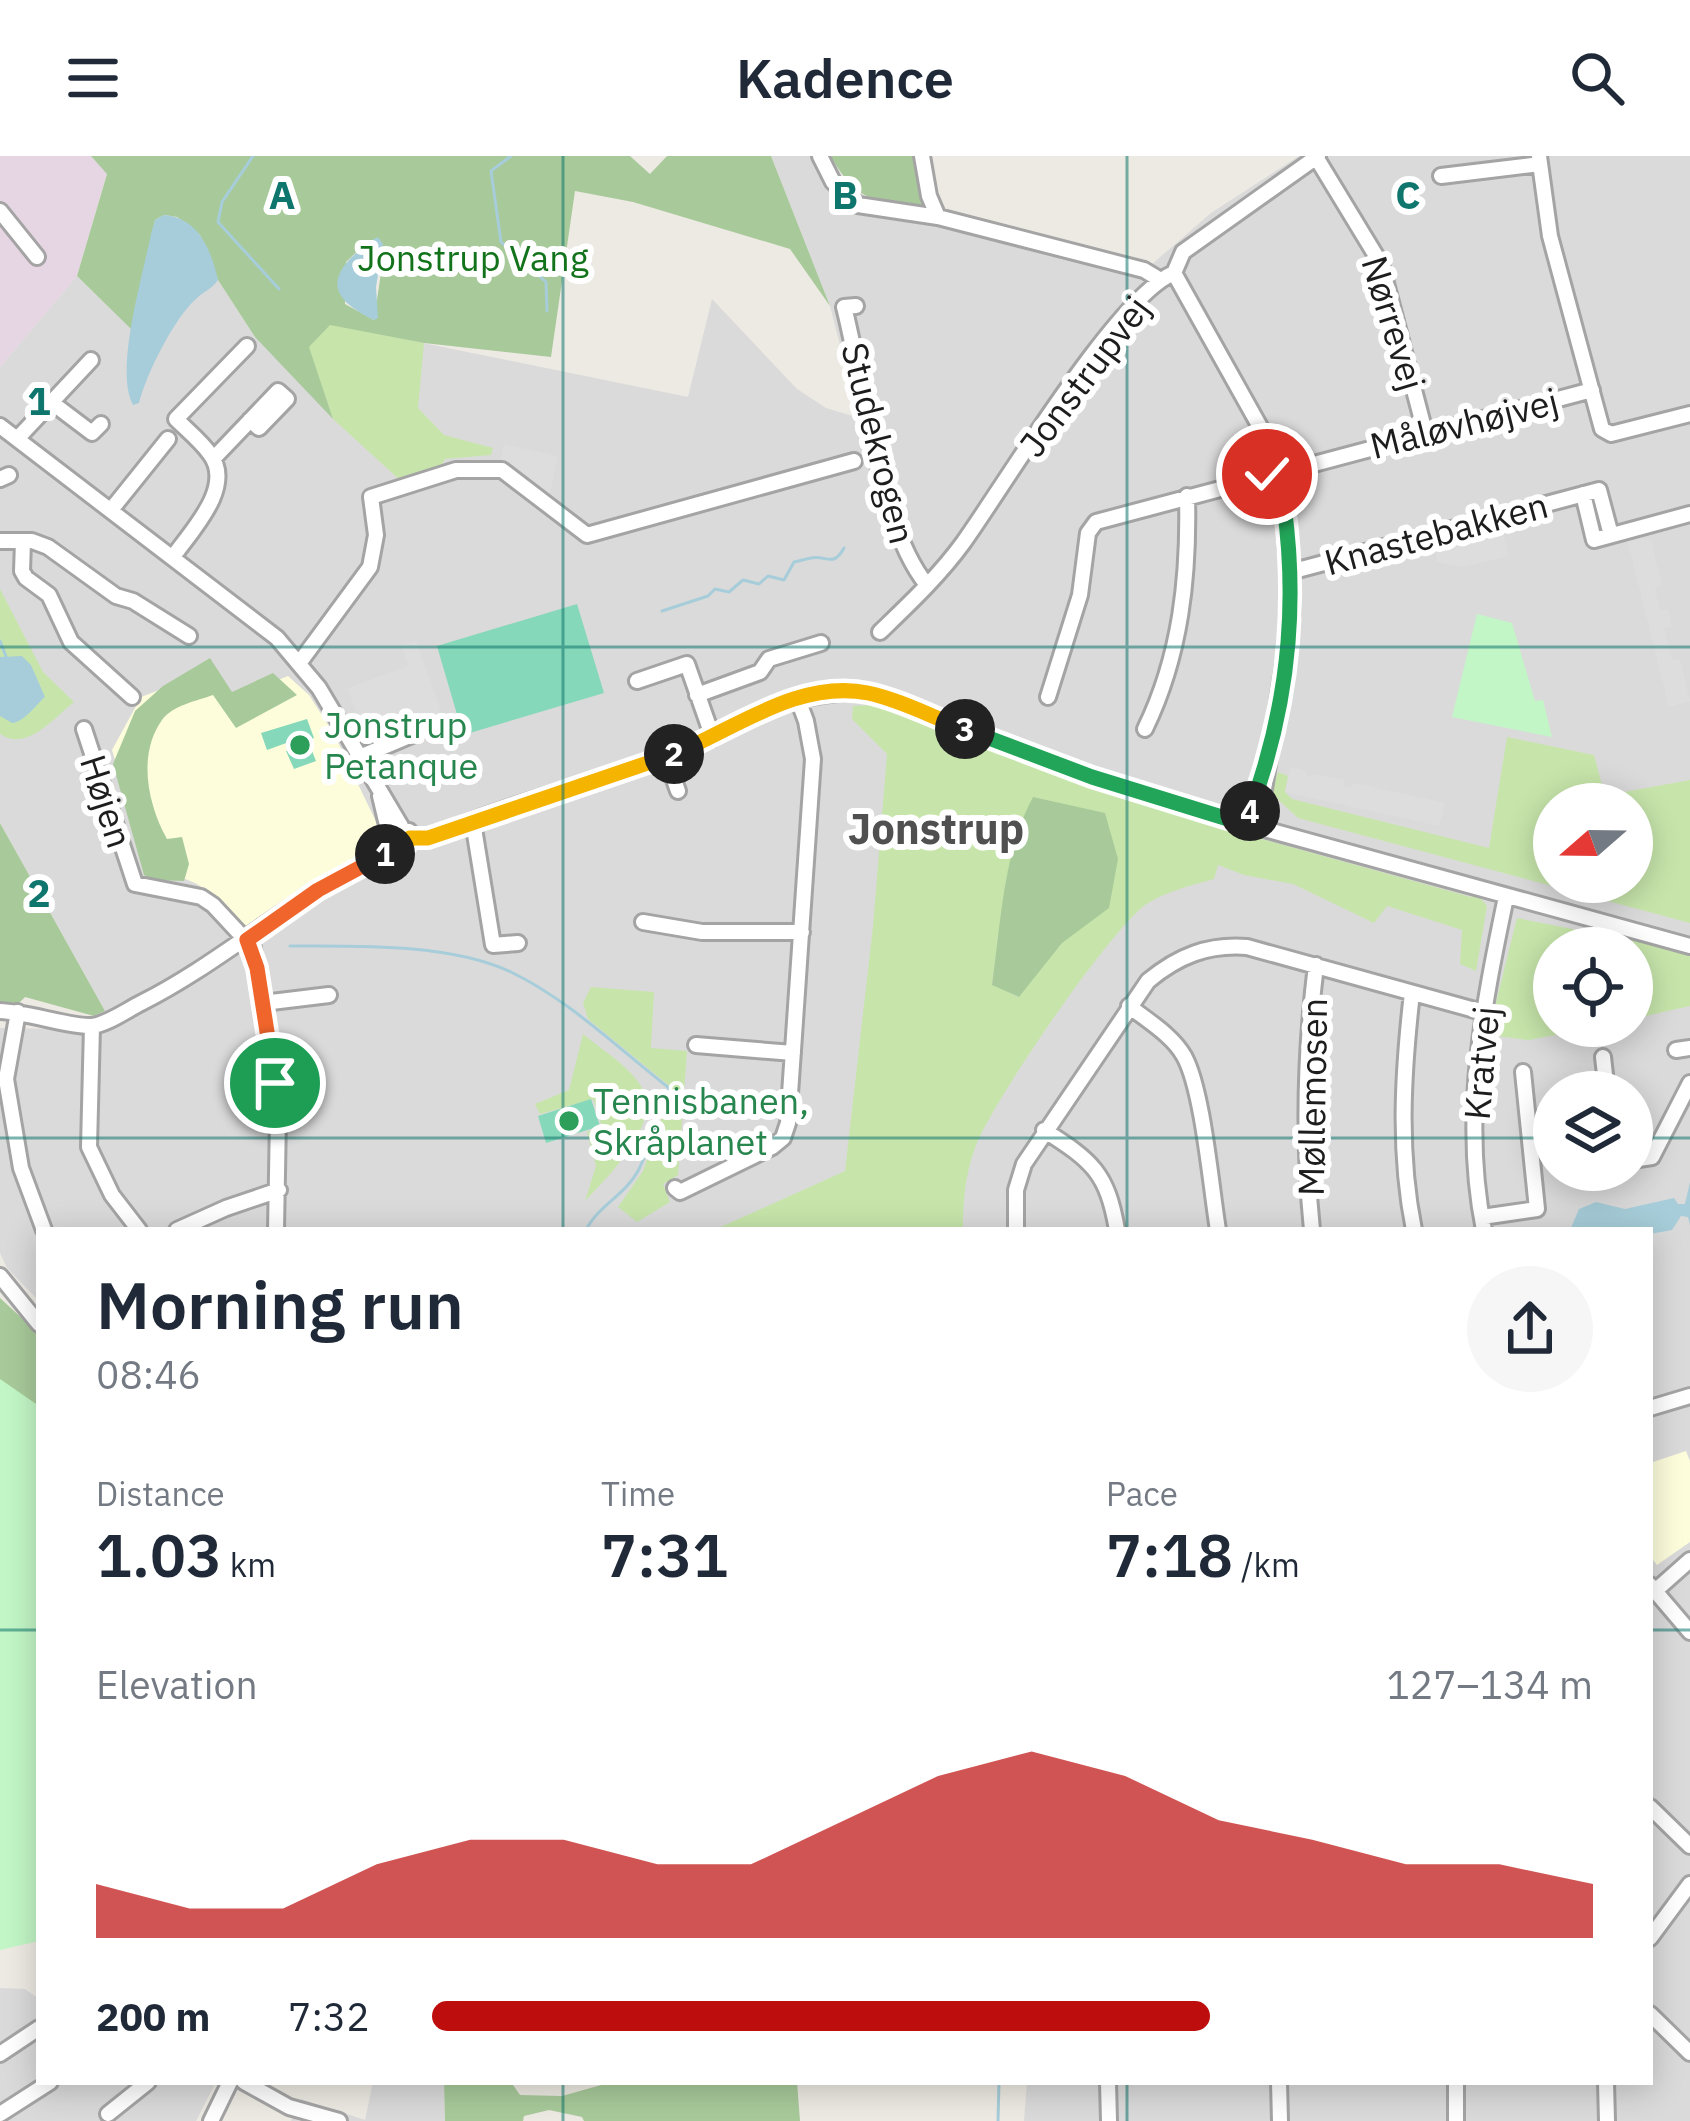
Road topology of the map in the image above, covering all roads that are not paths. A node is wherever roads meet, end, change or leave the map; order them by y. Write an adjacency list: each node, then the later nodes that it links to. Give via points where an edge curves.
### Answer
1 (820, 156): 7 (street, via 858,205)
2 (922, 156): 7 (street)
3 (1317, 157): 9 (street, Jonstrupvej, via 1183,252); 19 (street, Nørrevej, via 1381,265)
4 (1540, 160): 5 (street); 13 (street, via 1550,236)
5 (1441, 176)
6 (0, 211): 8 (street)
7 (938, 218): 9 (street)
8 (37, 257)
9 (1166, 276): 24 (street, via 1241,389); 32 (street, Jonstrupvej, via 1119,321)
10 (856, 306): 32 (street, Studekrogen, via 844,308 869,424 904,553)
11 (248, 346): 22 (street, via 176,419)
12 (91, 360): 14 (street)
13 (1592, 390): 15 (street, Måløvhøjvej, via 1601,429 1610,434); 19 (street, Måløvhøjvej)
14 (51, 402): 17 (street, via 92,433); 20 (street)
15 (1690, 414)
16 (250, 420): 22 (street)
17 (100, 424)
18 (0, 426): 20 (street)
19 (1425, 432): 24 (street, Måløvhøjvej)
20 (17, 439): 26 (street)
21 (167, 439): 26 (street)
22 (214, 458): 30 (street, via 215,491)
23 (854, 461): 36 (street, via 587,536 502,470 456,470 371,497 370,567)
24 (1278, 470): 25 (street, Måløvhøjvej); 31 (street)
25 (1187, 496): 39 (street, Måløvhøjvej, via 1096,522 1088,533 1080,595); 42 (street, via 1182,618)
26 (111, 510): 30 (street)
27 (1690, 514): 31 (street, Knastebakken, via 1611,535 1598,490)
28 (0, 541): 29 (street)
29 (23, 541): 34 (street, via 47,547); 40 (street, via 26,578 49,595 71,642)
30 (173, 557): 36 (street)
31 (1290, 572): 50 (street, via 1289,643)
32 (927, 585): 33 (street, Jonstrupvej)
33 (880, 632)
34 (189, 636)
35 (820, 643): 38 (street)
36 (300, 662): 46 (street)
37 (637, 681): 38 (street, via 686,664)
38 (698, 695): 45 (street)
39 (1048, 697)
40 (132, 698)
41 (797, 698): 45 (street); 50 (street, via 869,693 1092,777); 54 (street, via 814,759)
42 (1145, 729)
43 (83, 730): 55 (street, Højen, via 135,884 201,897)
44 (419, 732): 46 (street)
45 (713, 738): 47 (street)
46 (362, 756): 51 (street)
47 (666, 757): 48 (street); 49 (street)
48 (678, 791)
49 (473, 822): 51 (street, via 428,838); 56 (street, via 493,945)
50 (1252, 826): 52 (street)
51 (399, 835): 55 (street, via 383,856)
52 (1506, 897): 57 (street); 65 (street, Kratvej)
53 (643, 922): 54 (street, via 702,932)
54 (802, 932): 68 (street)
55 (247, 940): 61 (street); 66 (street)
56 (518, 943)
57 (1690, 946)
58 (1316, 965): 59 (street, Møllemosen); 62 (street, Møllemosen, via 1247,947 1192,952 1148,981); 87 (street, Møllemosen, via 1304,1114)
59 (1412, 992): 65 (street, Møllemosen); 88 (street, via 1403,1120)
60 (329, 995): 61 (street)
61 (263, 1003): 77 (street)
62 (1130, 1006): 73 (street, Møllemosen); 86 (street, via 1184,1056)
63 (0, 1011): 64 (street)
64 (18, 1012): 66 (street); 80 (street, via 6,1079 21,1168)
65 (1482, 1012): 79 (street, Kratvej, via 1474,1128)
66 (92, 1026): 81 (street, via 89,1147)
67 (696, 1045): 68 (street)
68 (793, 1053): 76 (street, via 783,1138)
69 (1603, 1057): 70 (street)
70 (1605, 1071)
71 (1523, 1072): 75 (street)
72 (1690, 1084): 74 (street)
73 (1044, 1130): 84 (street, Møllemosen, via 1016,1190); 85 (street, via 1096,1167)
74 (1653, 1155)
75 (1533, 1163)
76 (675, 1188)
77 (279, 1190): 82 (street); 83 (street)
78 (1536, 1191): 79 (street, via 1537,1209)
79 (1483, 1223)
80 (43, 1227)
81 (137, 1227)
82 (184, 1227)
83 (276, 1227)
84 (1016, 1227)
85 (1116, 1227)
86 (1218, 1227)
87 (1312, 1227)
88 (1414, 1227)
89 (0, 1276): 90 (street)
90 (36, 1320)
91 (1690, 1396): 92 (street)
92 (1653, 1407)
93 (1690, 1560): 94 (street)
94 (1653, 1587)
95 (1653, 1589): 96 (street)
96 (1690, 1632)
97 (1653, 1810): 98 (street)
98 (1690, 1846)
99 (1690, 1883): 100 (street)
100 (1653, 1934)
101 (1653, 2017): 103 (street)
102 (36, 2030): 104 (street)
103 (1690, 2053)
104 (0, 2054)
105 (45, 2085): 113 (street)
106 (144, 2085): 114 (street)
107 (229, 2085): 115 (street)
108 (249, 2085): 116 (street)
109 (1108, 2085): 117 (street)
110 (1280, 2085): 118 (street)
111 (1456, 2085): 119 (street)
112 (1606, 2085): 120 (street)
113 (0, 2114)
114 (108, 2114)
115 (211, 2121)
116 (338, 2121)
117 (1109, 2121)
118 (1280, 2121)
119 (1456, 2121)
120 (1607, 2121)

